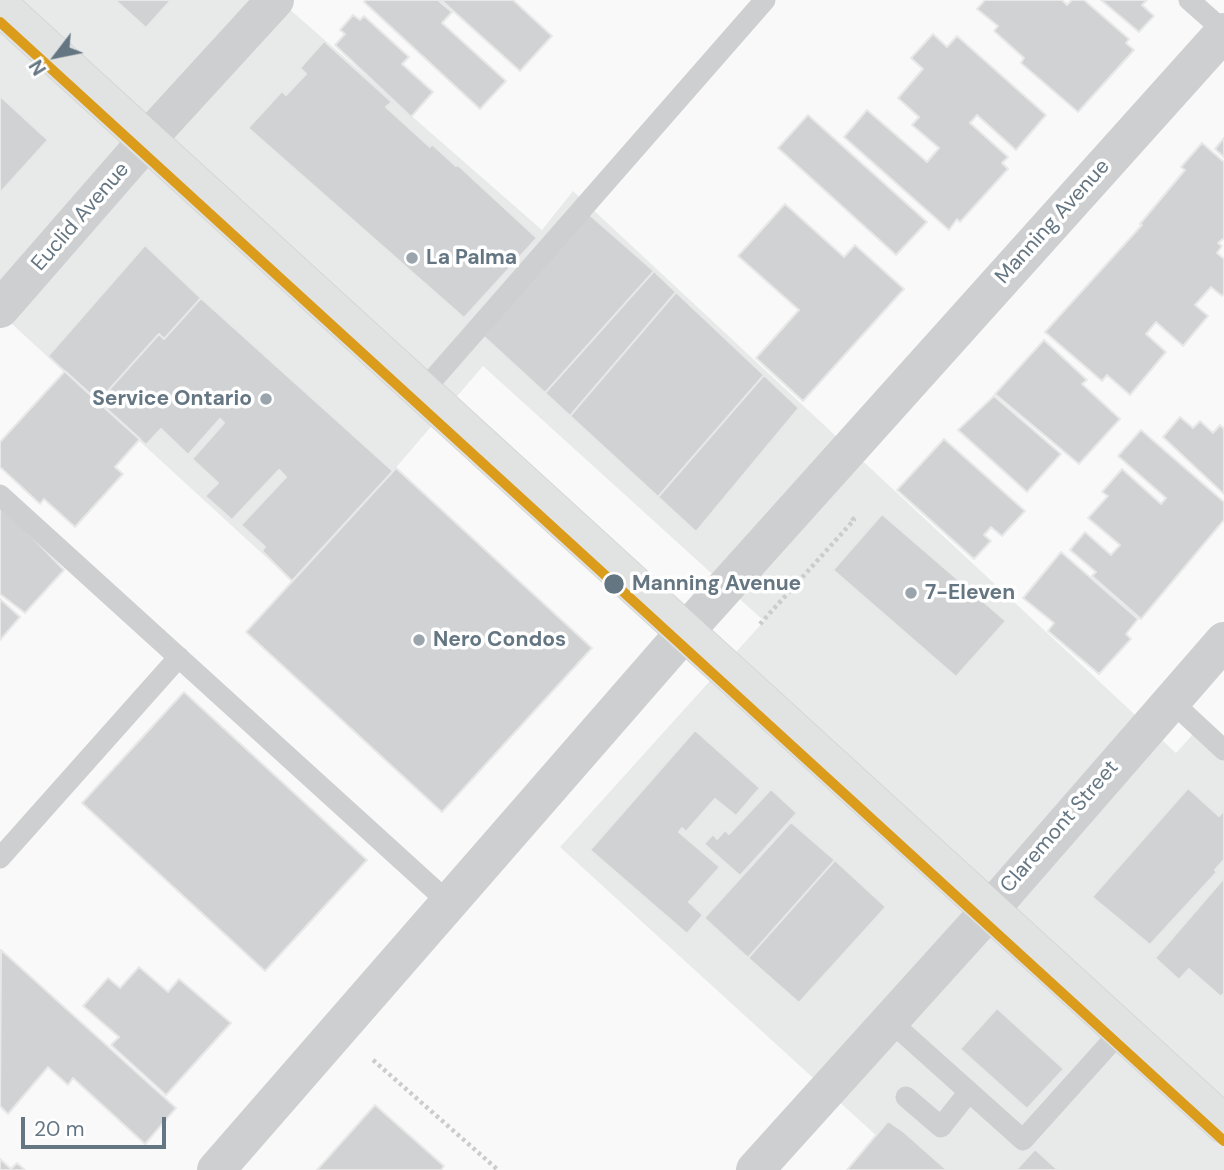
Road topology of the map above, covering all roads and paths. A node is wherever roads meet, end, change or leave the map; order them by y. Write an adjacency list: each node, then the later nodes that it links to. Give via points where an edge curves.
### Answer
1 (275, 0): 6 (street, Euclid Avenue)
2 (765, 0): 8 (lane)
3 (1189, 0): 5 (lane)
4 (0, 6): 6 (main road)
5 (1224, 31): 12 (street, Manning Avenue)
6 (148, 140): 7 (street, Euclid Avenue); 8 (main road)
7 (0, 309)
8 (422, 392): 12 (main road)
9 (0, 495): 14 (lane)
10 (847, 514): 11 (path, via 854,520)
11 (760, 625)
12 (685, 632): 18 (street, Manning Avenue); 19 (main road)
13 (1224, 640): 15 (street, Claremont Street)
14 (179, 657): 17 (lane); 18 (lane)
15 (1170, 700): 16 (lane); 19 (street, Claremont Street)
16 (1224, 750)
17 (0, 858)
18 (448, 902): 21 (street, Manning Avenue)
19 (989, 911): 20 (street, Claremont Street); 22 (main road)
20 (890, 1021): 23 (lane); 28 (street, Claremont Street)
21 (338, 1029): 26 (street, Manning Avenue); 27 (path)
22 (1121, 1031): 23 (lane, via 1023,1140); 25 (main road)
23 (968, 1093): 24 (lane, via 941,1126)
24 (906, 1097)
25 (1224, 1124)
26 (216, 1170)
27 (498, 1170)
28 (755, 1170)

